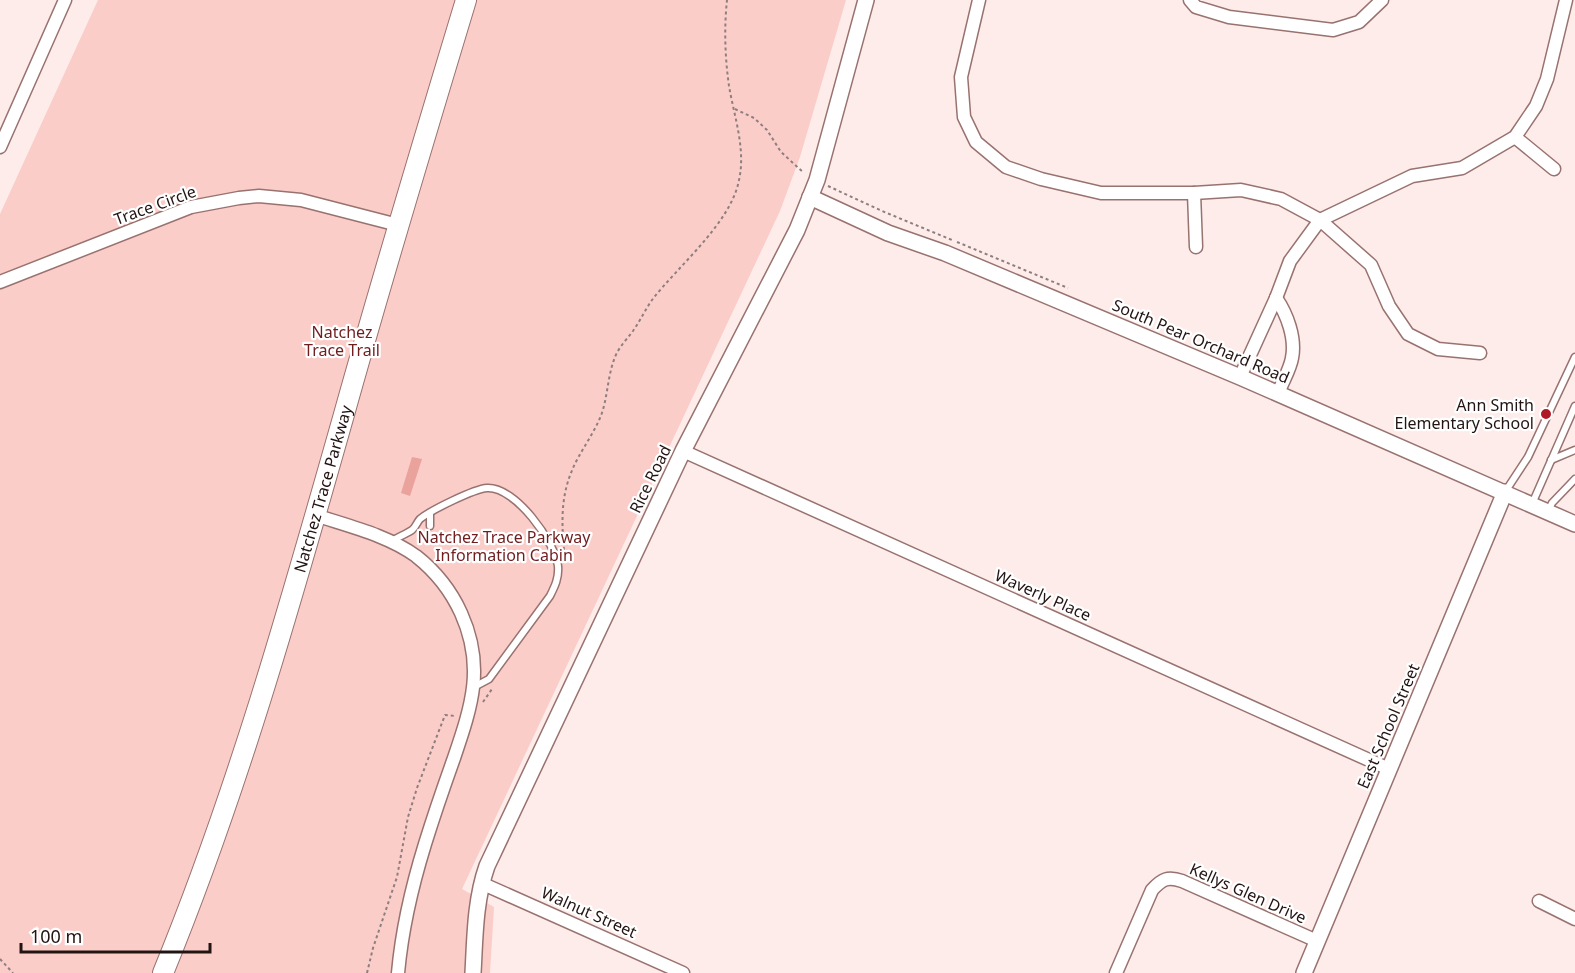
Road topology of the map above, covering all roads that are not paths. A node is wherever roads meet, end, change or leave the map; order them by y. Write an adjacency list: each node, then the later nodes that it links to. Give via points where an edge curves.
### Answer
1 (65, 0): 9 (street)
2 (465, 0): 14 (main road, Natchez Trace Parkway)
3 (866, 0): 12 (street, Rice Road)
4 (979, 0): 11 (street, via 961,77 964,117 976,142 1006,167 1101,193)
5 (1190, 0): 6 (street, via 1196,7 1229,17 1333,30 1359,22)
6 (1382, 0)
7 (1566, 0): 8 (street, via 1547,79 1536,106)
8 (1515, 137): 10 (street); 13 (street, via 1462,168 1412,176)
9 (0, 147)
10 (1554, 169)
11 (1194, 193): 13 (street, via 1241,190 1281,199); 15 (street)
12 (810, 197): 20 (street, South Pear Orchard Road, via 888,233 945,253); 24 (street, Rice Road, via 797,230)
13 (1320, 220): 17 (street, via 1290,261); 18 (street, via 1371,265 1389,306 1408,334 1438,349)
14 (398, 225): 16 (street, Trace Circle, via 301,200 238,198 191,207); 31 (main road, Natchez Trace Parkway)
15 (1196, 247)
16 (0, 282)
17 (1276, 298): 20 (street); 21 (street, via 1284,310 1293,348)
18 (1480, 353)
19 (1575, 357): 27 (lane, via 1528,458)
20 (1240, 377): 21 (street, South Pear Orchard Road)
21 (1278, 394): 27 (street, South Pear Orchard Road)
22 (1575, 406): 25 (lane)
23 (1575, 450): 25 (lane)
24 (683, 451): 36 (street, Waverly Place); 37 (street, Rice Road)
25 (1551, 460): 28 (lane)
26 (1575, 479): 29 (lane)
27 (1505, 492): 28 (street, South Pear Orchard Road); 36 (street, East School Street)
28 (1532, 504): 29 (street, South Pear Orchard Road)
29 (1548, 512): 32 (street, South Pear Orchard Road)
30 (430, 513): 33 (lane); 34 (lane); 35 (lane, via 483,488 493,488 524,508 557,558 558,576 550,596 489,679)
31 (315, 515): 34 (street); 41 (main road, Natchez Trace Parkway, via 262,693 189,909)
32 (1575, 524)
33 (430, 526)
34 (390, 542): 35 (street, via 423,563 451,594 473,647)
35 (474, 687): 42 (street, via 414,884)
36 (1389, 770): 40 (street, East School Street)
37 (481, 883): 43 (street, Rice Road); 44 (street, Walnut Street)
38 (1539, 901): 39 (street)
39 (1575, 919)
40 (1317, 941): 45 (street, Kellys Glen Drive, via 1182,881 1167,878 1152,890); 46 (street, East School Street)
41 (163, 973)
42 (398, 973)
43 (473, 973)
44 (683, 973)
45 (1116, 973)
46 (1304, 973)

